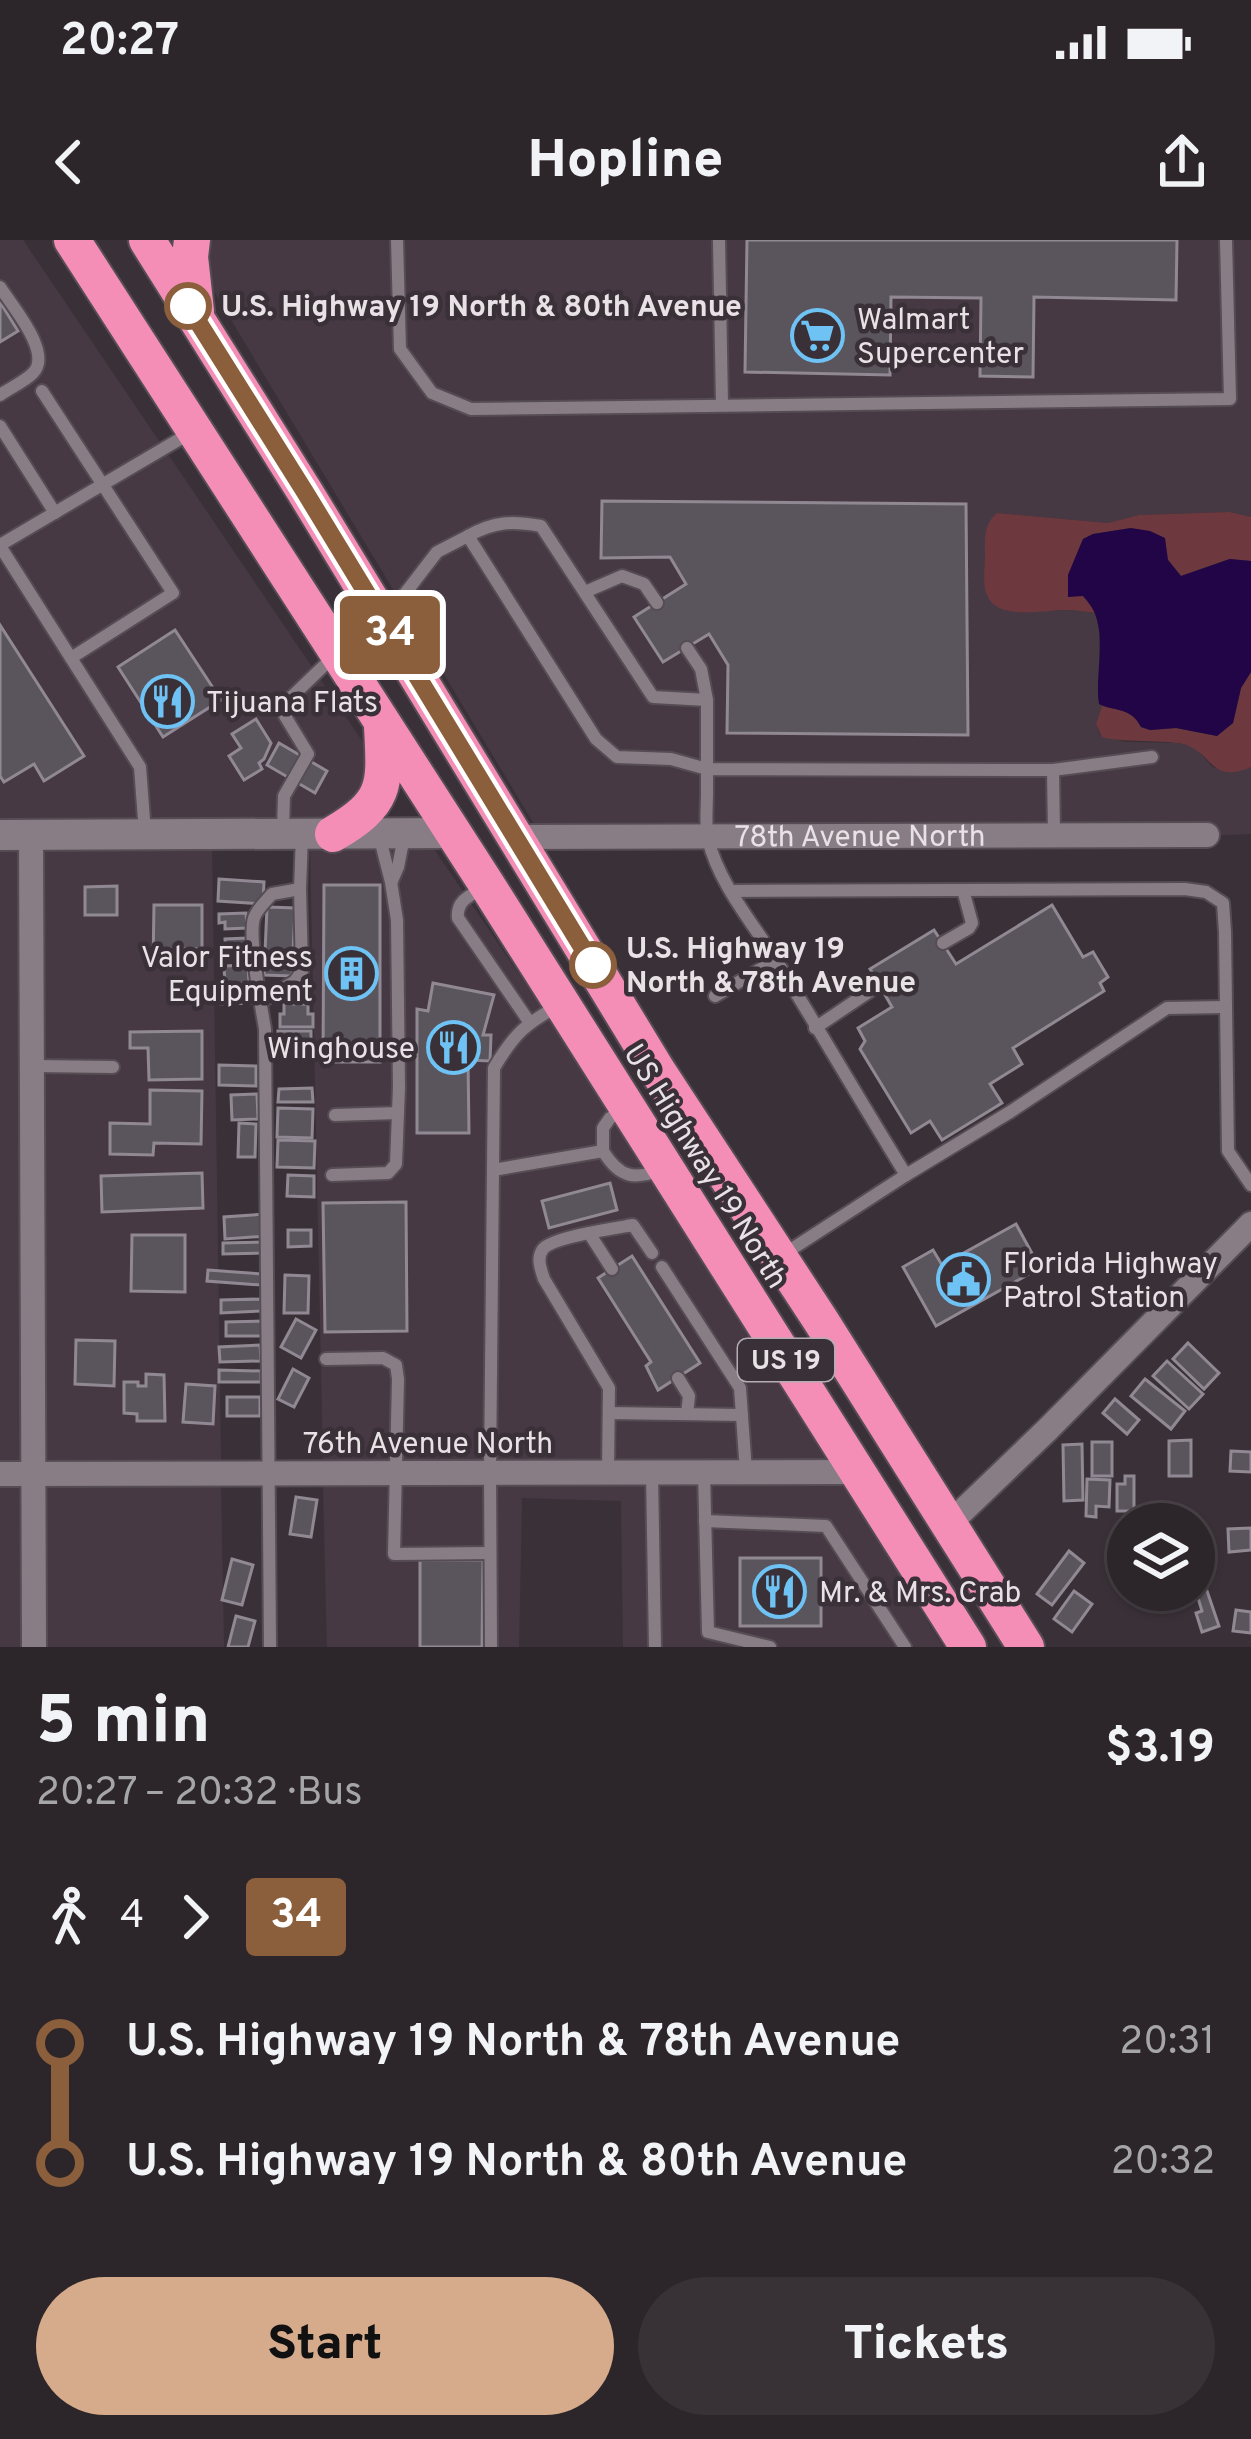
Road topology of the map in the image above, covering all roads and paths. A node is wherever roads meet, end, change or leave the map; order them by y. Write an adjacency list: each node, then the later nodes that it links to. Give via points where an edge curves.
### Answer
1 (72, 240): 13 (highway, US Highway 19 North / US 19)
2 (147, 240): 8 (highway, US Highway 19 North / US 19)
3 (192, 240): 8 (highway)
4 (397, 240): 11 (lane, via 400,350 432,393 471,409)
5 (719, 240): 11 (lane)
6 (1226, 240): 11 (lane, via 1229,399)
7 (0, 287): 10 (lane, via 40,357 33,374)
8 (196, 321): 20 (highway, US Highway 19 North / US 19)
9 (42, 391): 14 (lane)
10 (0, 395)
11 (722, 404)
12 (0, 426): 15 (lane)
13 (194, 430): 14 (lane); 22 (highway, US Highway 19 North / US 19)
14 (103, 484): 15 (lane); 23 (lane, via 173,593)
15 (55, 513): 17 (lane)
16 (468, 536): 18 (lane, via 510,521 541,526); 20 (lane, via 437,552); 28 (lane, via 596,739 617,757)
17 (0, 545): 23 (lane)
18 (584, 592): 19 (lane, via 622,576 644,584); 24 (lane, via 652,697)
19 (657, 603)
20 (382, 622): 37 (highway, US Highway 19 North / US 19)
21 (687, 648): 24 (lane)
22 (338, 653): 25 (highway, US Highway 19 North / US 19); 33 (lane, via 283,705 308,754 284,796)
23 (71, 658): 32 (lane, via 140,767)
24 (706, 700): 28 (lane)
25 (382, 722): 26 (highway, US Highway 19 North / US 19); 33 (highway, via 385,775 363,817)
26 (403, 755): 30 (highway, US Highway 19 North / US 19); 37 (highway)
27 (1152, 757): 29 (lane)
28 (707, 769): 29 (lane); 38 (lane)
29 (1053, 770): 35 (lane)
30 (454, 833): 34 (street); 40 (highway, US Highway 19 North / US 19); 55 (highway, via 497,853 628,1050)
31 (16, 834): 32 (street); 53 (street)
32 (146, 834): 33 (street)
33 (306, 834): 34 (street); 41 (lane)
34 (392, 834): 39 (lane); 39 (lane, via 398,867)
35 (1054, 834): 36 (street, 78th Avenue North); 38 (street, 78th Avenue North)
36 (1208, 835)
37 (515, 837): 38 (street, 78th Avenue North); 55 (highway, US Highway 19 North / US 19)
38 (707, 837): 43 (lane)
39 (391, 882): 57 (lane)
40 (488, 885): 49 (highway, US Highway 19 North / US 19); 51 (lane, via 461,902 458,918)
41 (300, 890): 48 (lane, via 302,971); 48 (lane, via 272,894 252,922)
42 (963, 890): 43 (lane); 44 (lane, via 972,923); 50 (lane, via 1215,896 1223,903)
43 (730, 891): 45 (lane)
44 (943, 944)
45 (776, 960): 47 (lane); 52 (lane)
46 (879, 985): 52 (lane)
47 (716, 996)
48 (261, 1002): 85 (lane)
49 (562, 1004): 51 (lane); 56 (highway, US Highway 19 North / US 19)
50 (1226, 1007): 63 (lane, via 1167,1008); 64 (lane, via 1228,1151)
51 (530, 1023): 61 (lane, via 494,1068)
52 (815, 1028): 63 (lane)
53 (32, 1066): 54 (lane); 84 (street)
54 (113, 1067)
55 (657, 1070): 68 (highway, US Highway 19 North / US 19)
56 (627, 1109): 59 (lane, via 603,1127); 60 (highway, US Highway 19 North / US 19)
57 (398, 1113): 58 (lane); 62 (lane, via 396,1164 388,1173)
58 (335, 1115)
59 (603, 1151): 60 (lane, via 626,1174); 61 (lane)
60 (664, 1168): 81 (highway, US Highway 19 North / US 19)
61 (493, 1170): 76 (lane)
62 (332, 1175)
63 (906, 1175): 68 (lane)
64 (1251, 1185)
65 (1251, 1224): 87 (street)
66 (589, 1233): 67 (lane, via 633,1226); 70 (lane); 73 (lane, via 550,1244 540,1269 609,1388)
67 (652, 1253)
68 (780, 1257): 87 (highway, US Highway 19 North / US 19)
69 (662, 1267): 75 (lane, via 740,1388)
70 (612, 1269)
71 (326, 1359): 82 (lane, via 396,1365)
72 (678, 1378): 74 (lane)
73 (609, 1413): 74 (lane); 77 (lane)
74 (687, 1414): 75 (lane)
75 (742, 1415): 80 (lane)
76 (490, 1472): 77 (street, 76th Avenue North); 82 (street, 76th Avenue North); 88 (lane)
77 (608, 1472): 78 (street, 76th Avenue North)
78 (652, 1472): 79 (street, 76th Avenue North); 93 (lane)
79 (704, 1472): 80 (street, 76th Avenue North); 86 (lane)
80 (746, 1472): 81 (street, 76th Avenue North)
81 (856, 1472): 96 (highway, US Highway 19 North / US 19)
82 (396, 1473): 85 (street, 76th Avenue North); 88 (lane, via 394,1554)
83 (0, 1474): 84 (street, 76th Avenue North)
84 (32, 1474): 85 (street, 76th Avenue North); 90 (street)
85 (268, 1474): 91 (lane)
86 (705, 1521): 89 (lane); 95 (lane, via 826,1526)
87 (949, 1524): 97 (highway, US Highway 19 North / US 19)
88 (490, 1552): 92 (lane)
89 (708, 1640): 94 (lane)
90 (34, 1647)
91 (270, 1647)
92 (491, 1647)
93 (655, 1647)
94 (770, 1647)
95 (905, 1647)
96 (968, 1647)
97 (1027, 1647)

